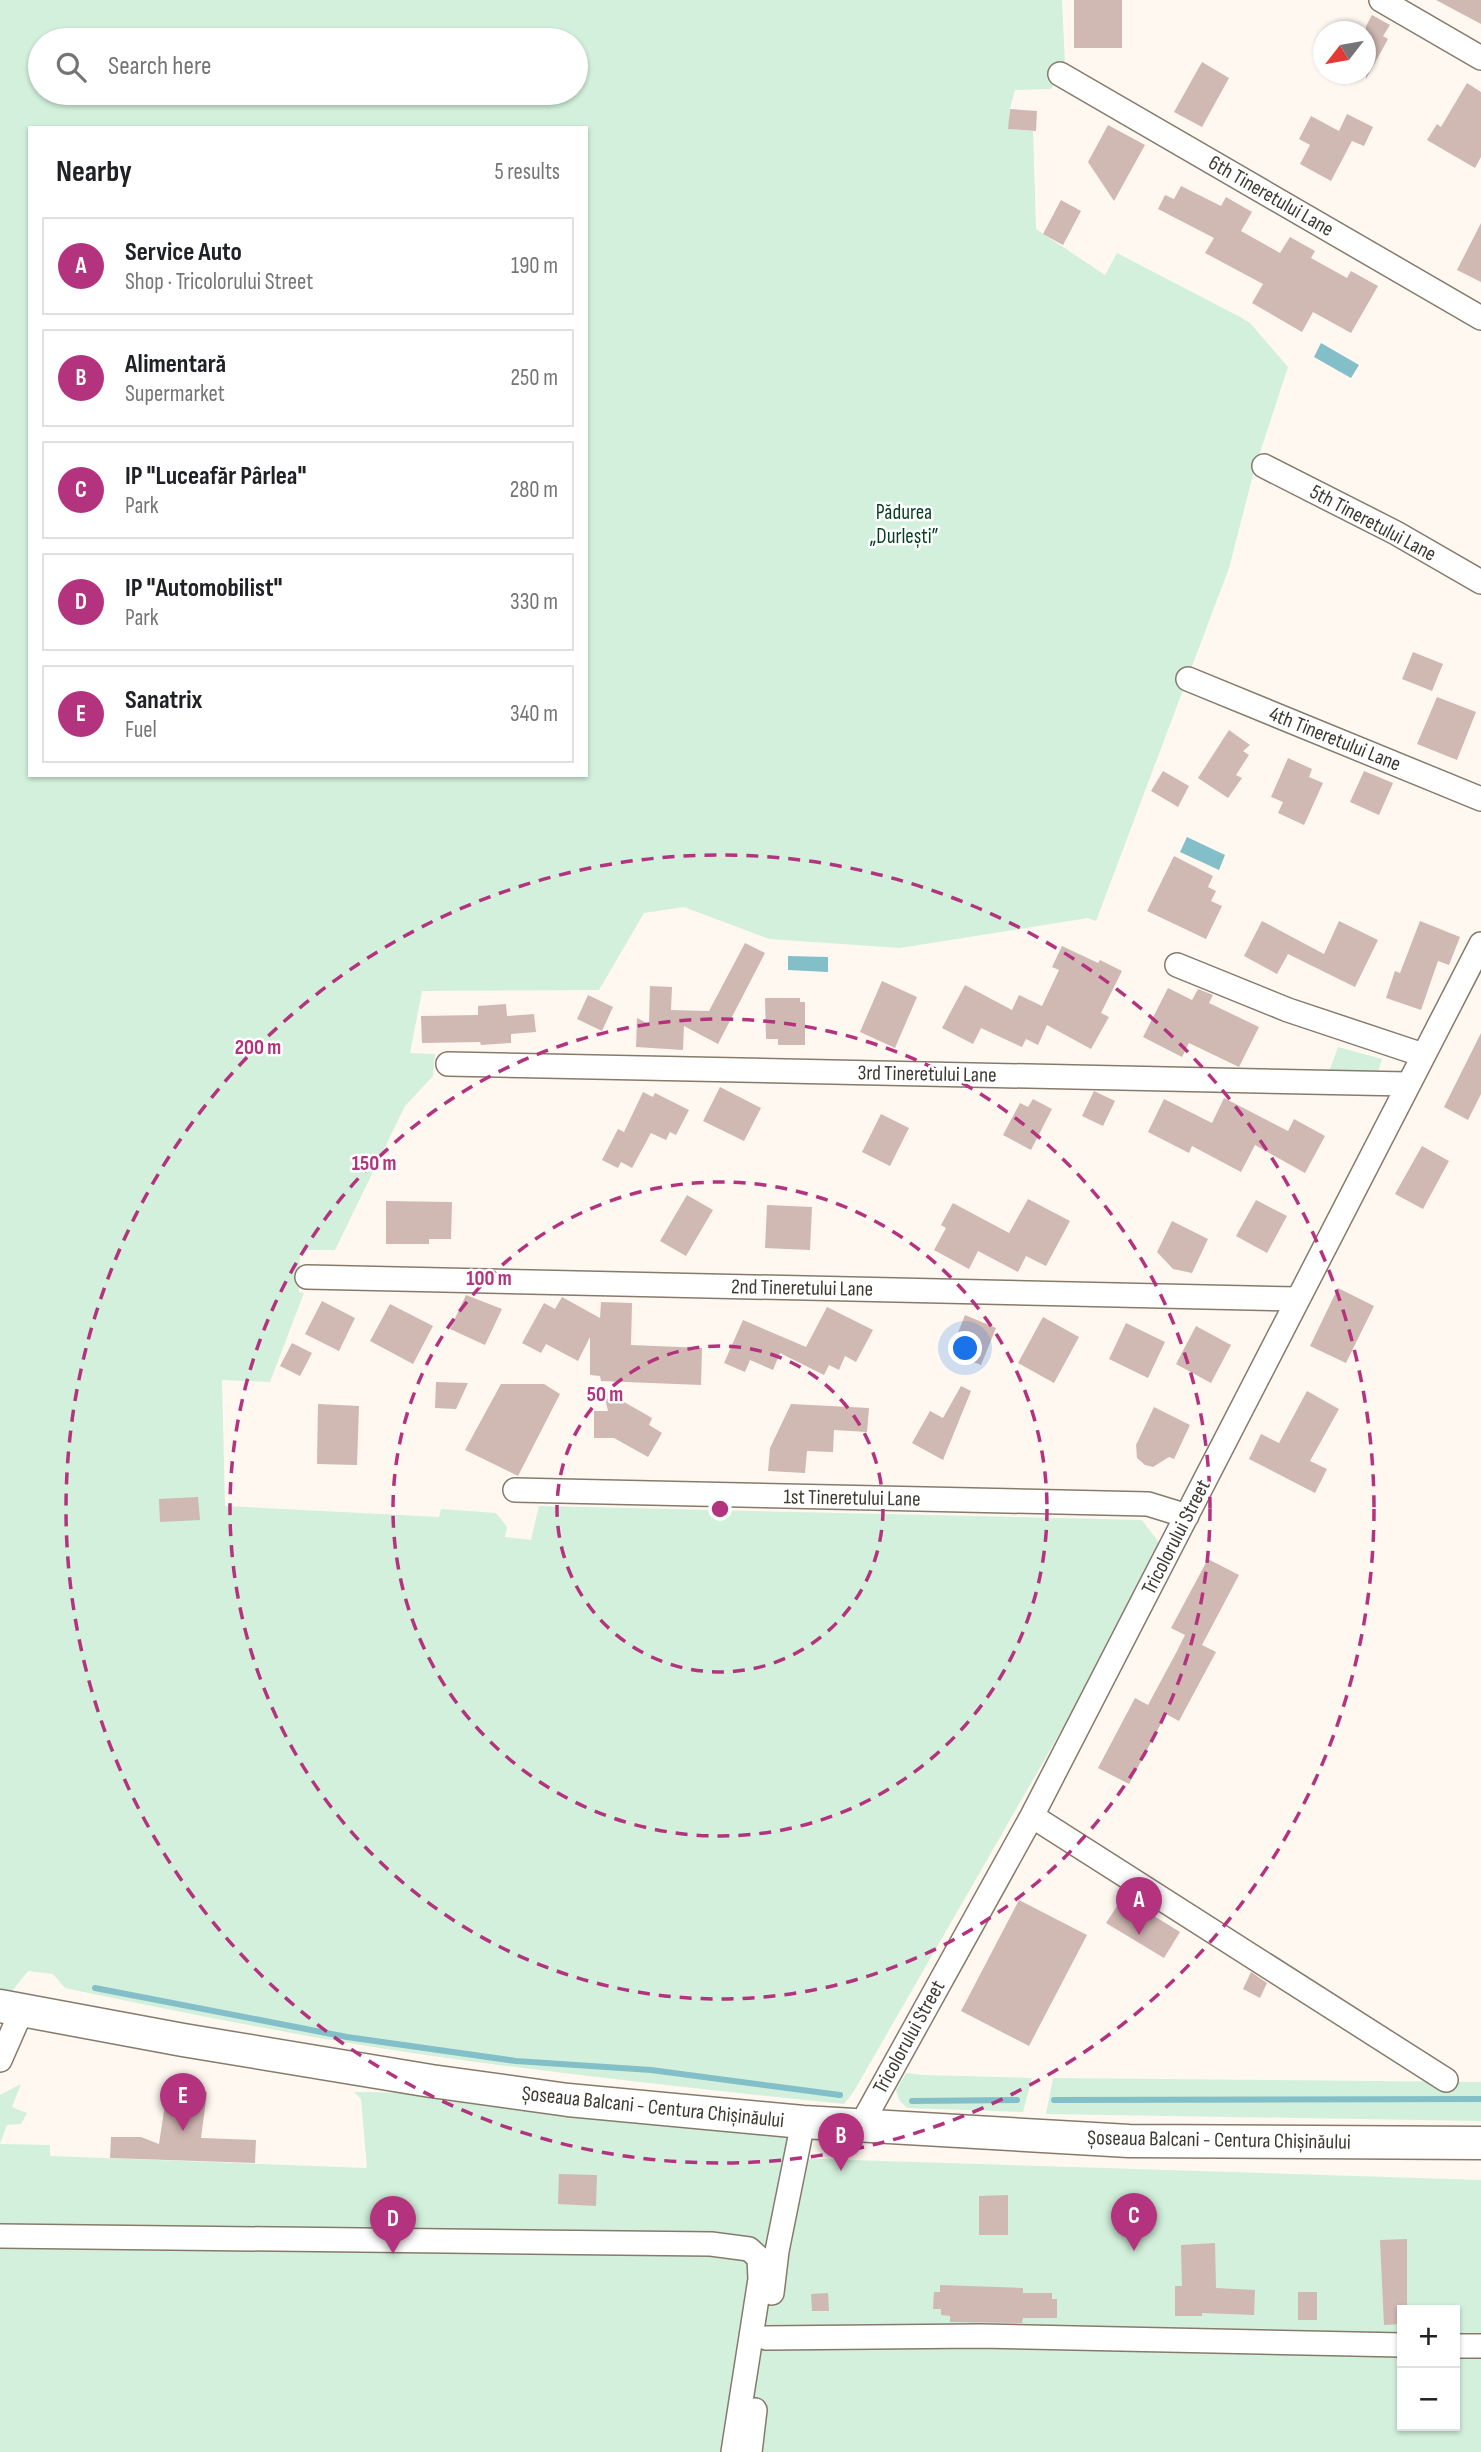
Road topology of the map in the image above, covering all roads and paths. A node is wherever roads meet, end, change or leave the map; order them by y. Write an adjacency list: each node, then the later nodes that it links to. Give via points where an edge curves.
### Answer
1 (1381, 0): 2 (street)
2 (1481, 58)
3 (1060, 74): 4 (street, 6th Tineretului Lane)
4 (1481, 318)
5 (1264, 467): 6 (street, 5th Tineretului Lane)
6 (1481, 582)
7 (1188, 679): 8 (street, 4th Tineretului Lane)
8 (1481, 799)
9 (1481, 944): 11 (street, Tricolorului Street)
10 (1177, 965): 11 (street, via 1288,1010)
11 (1423, 1055): 13 (street, Tricolorului Street)
12 (448, 1064): 13 (street, 3rd Tineretului Lane)
13 (1407, 1084): 15 (street, Tricolorului Street)
14 (307, 1277): 15 (street, 2nd Tineretului Lane)
15 (1298, 1299): 17 (street, Tricolorului Street)
16 (515, 1490): 17 (street, 1st Tineretului Lane, via 1148,1504)
17 (1187, 1516): 18 (street, Tricolorului Street)
18 (1032, 1816): 21 (street); 23 (street, Tricolorului Street)
19 (11, 2008): 20 (street); 22 (highway, Șoseaua Balcani - Centura Chișinăului, via 458,2085)
20 (0, 2060)
21 (1446, 2080)
22 (803, 2122): 23 (highway, Șoseaua Balcani - Centura Chișinăului); 26 (street)
23 (861, 2125): 24 (highway, Șoseaua Balcani - Centura Chișinăului, via 1129,2141)
24 (1481, 2143)
25 (0, 2236): 30 (street, via 711,2244 749,2249 759,2258 760,2279)
26 (765, 2338): 27 (street, via 980,2336); 31 (street)
27 (1397, 2345)
28 (1460, 2346): 29 (street)
29 (1481, 2346)
30 (733, 2452)
31 (750, 2452)

